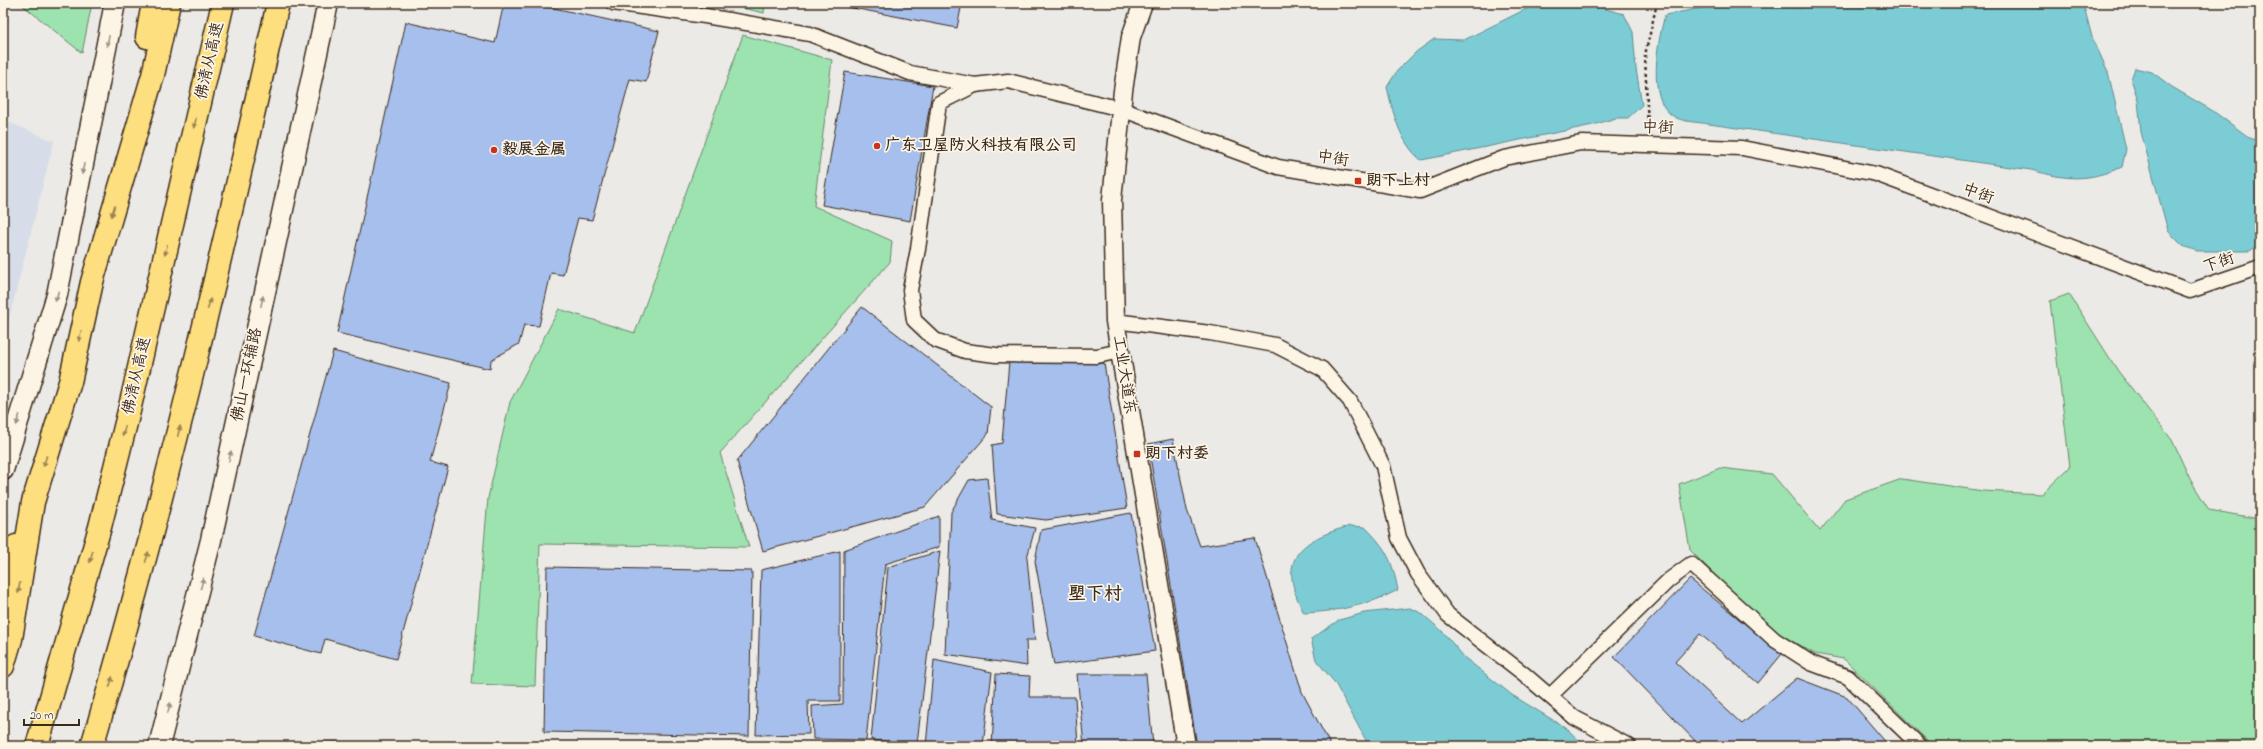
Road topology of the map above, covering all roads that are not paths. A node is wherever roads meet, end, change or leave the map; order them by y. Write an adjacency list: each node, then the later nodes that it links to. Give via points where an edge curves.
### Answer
1 (115, 3): 16 (main road, one-way to 16, via 57,295)
2 (153, 3): 11 (highway)
3 (169, 3): 11 (highway, via 153,76)
4 (223, 3): 21 (highway, 佛清从高速, one-way to 21, via 100,527)
5 (278, 3): 22 (highway, one-way to 5, via 166,483 230,219)
6 (328, 3): 23 (main road, 佛山一环辅路, one-way to 6, via 212,540)
7 (613, 3): 9 (street, via 810,34 910,73)
8 (1143, 3): 10 (street, 工业大道东, via 1131,37)
9 (975, 85): 10 (street, 中街, via 1008,81); 15 (street, via 939,103 910,290 914,320 934,340 965,351 996,355 1097,356)
10 (1121, 109): 13 (street, 中街, via 1278,168 1420,191 1504,158 1581,143 1742,148 1876,174); 14 (street, 工业大道东, via 1112,200)
11 (124, 173): 17 (highway, one-way to 17, via 92,282 70,382)
12 (2260, 267): 13 (street, 下街)
13 (2190, 291)
14 (1115, 322): 15 (street, 工业大道东); 20 (street, via 1210,333 1275,344 1322,368 1350,401 1383,466 1399,538 1418,574 1448,615)
15 (1120, 351): 24 (street, 工业大道东)
16 (3, 470)
17 (33, 502): 18 (highway); 19 (highway, one-way to 19, via 11,639)
18 (3, 581)
19 (3, 666)
20 (1550, 696): 25 (street, via 1576,718); 26 (street, via 1669,580 1691,564 1775,640 1811,663 1848,677)
21 (37, 746)
22 (92, 746)
23 (159, 746)
24 (1186, 746)
25 (1629, 746)
26 (1920, 746)

